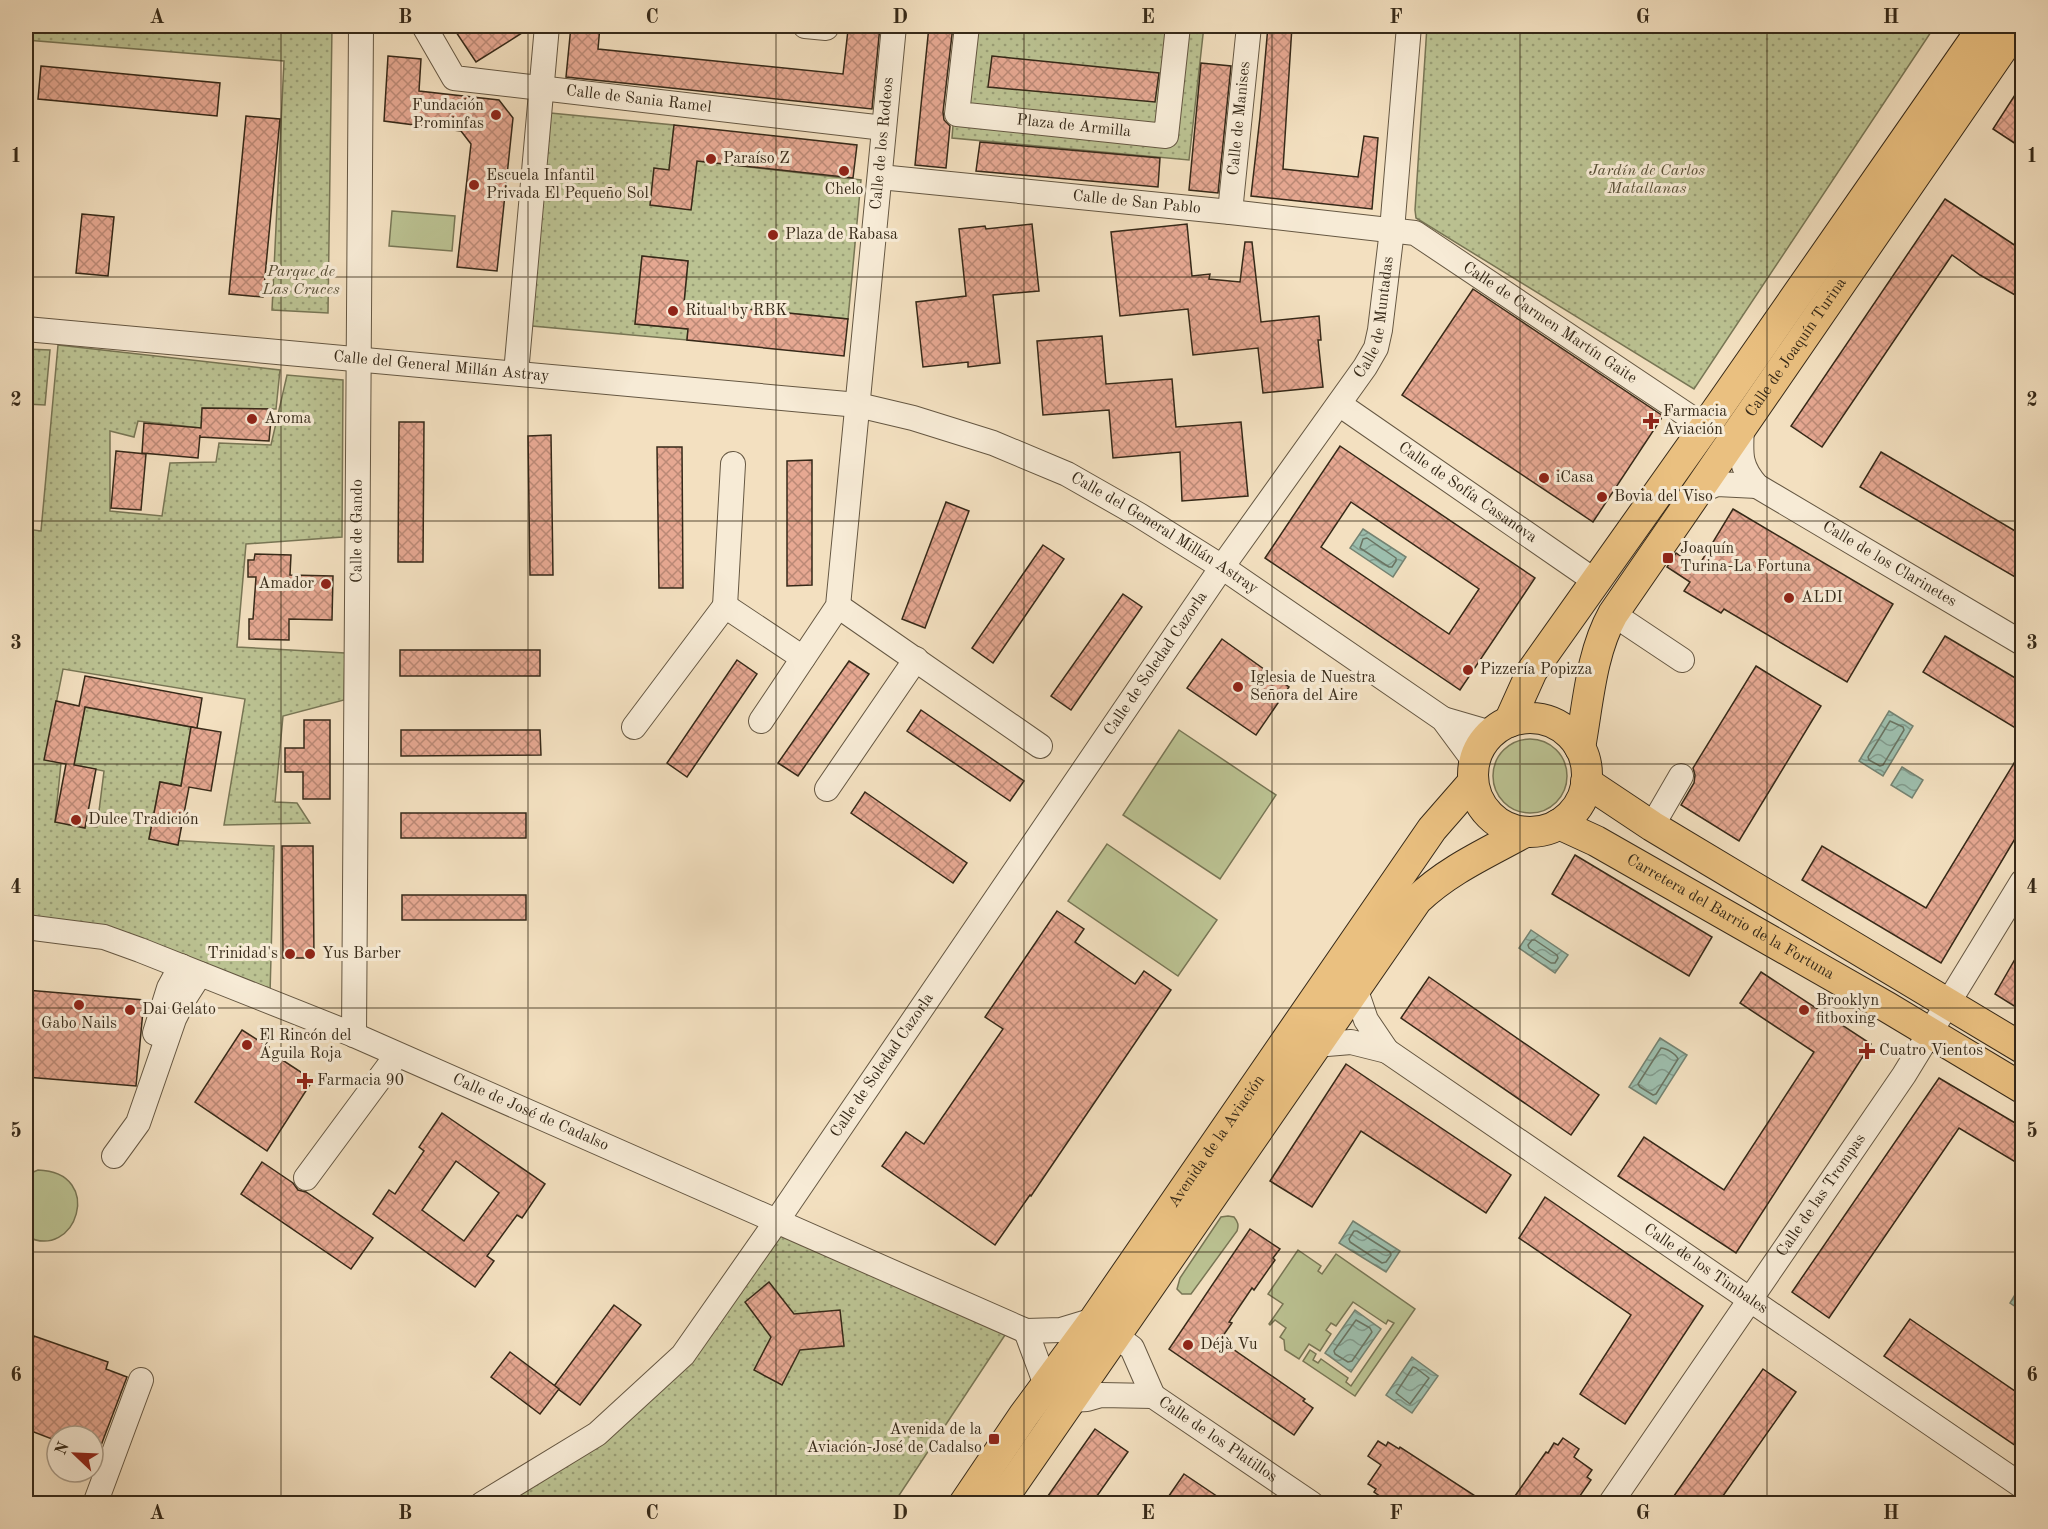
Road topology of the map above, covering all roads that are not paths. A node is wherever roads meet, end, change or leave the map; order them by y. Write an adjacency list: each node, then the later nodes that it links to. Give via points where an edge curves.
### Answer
1 (361, 26): 19 (street, Calle de Gando)
2 (424, 26): 13 (street, Calle de Sania Ramel, via 454,78)
3 (547, 26): 13 (street)
4 (805, 26): 5 (street)
5 (826, 26)
6 (894, 26): 14 (street, Calle de los Rodeos)
7 (967, 26): 8 (street, Plaza de Armilla, via 957,114 1166,136)
8 (1178, 26)
9 (1243, 26): 16 (street, Calle de Manises)
10 (1409, 26): 17 (street, Calle de Muntadas)
11 (1984, 26): 23 (main road, Calle de Joaquín Turina)
12 (2018, 26): 24 (main road, Calle de Joaquín Turina)
13 (542, 89): 14 (street, Calle de Sania Ramel); 20 (street)
14 (885, 128): 15 (street, Calle de los Rodeos)
15 (880, 177): 16 (street, Calle de San Pablo); 22 (street, Calle de los Rodeos)
16 (1230, 212): 17 (street, Calle de San Pablo)
17 (1392, 230): 21 (street, Calle de Muntadas, via 1376,348); 23 (street, Calle de Carmen Martín Gaite, via 1415,233)
18 (26, 329): 19 (street, Calle del General Millán Astray)
19 (358, 358): 20 (street, Calle del General Millán Astray); 56 (street, Calle de Gando)
20 (516, 373): 22 (street, Calle del General Millán Astray)
21 (1339, 404): 28 (street, Calle de Muntadas); 29 (street, Calle de Sofía Casanova)
22 (858, 405): 28 (street, Calle del General Millán Astray, via 993,443 1067,474); 31 (street)
23 (1705, 426): 29 (main road, Calle de Joaquín Turina)
24 (1742, 426): 26 (street, via 1743,466); 27 (main road, Calle de Joaquín Turina)
25 (733, 464): 30 (street)
26 (1756, 486): 27 (street, Calle de los Clarinetes, via 1717,484); 33 (street, Calle de los Clarinetes)
27 (1695, 493): 32 (main road, Calle de Joaquín Turina)
28 (1222, 567): 37 (street, Calle del General Millán Astray); 64 (street, Calle de Soledad Cazorla)
29 (1595, 581): 40 (main road, Calle de Joaquín Turina, via 1532,671)
30 (725, 606): 34 (street); 39 (street)
31 (838, 606): 34 (street); 35 (street)
32 (1613, 614): 36 (street); 42 (main road, Calle de Joaquín Turina, via 1599,647)
33 (2022, 643)
34 (803, 658): 38 (street)
35 (916, 659): 41 (street); 46 (street)
36 (1682, 660)
37 (1443, 719): 40 (street, Calle del General Millán Astray); 43 (street, Calle del General Millán Astray)
38 (760, 721)
39 (634, 727)
40 (1500, 727): 42 (main road, via 1525,718 1542,719 1557,725); 43 (main road, via 1481,746)
41 (1040, 746)
42 (1580, 748): 45 (main road)
43 (1474, 772): 49 (main road, via 1477,797 1485,811 1496,822); 67 (main road, Avenida de la Aviación, via 1432,829)
44 (1681, 776): 48 (street)
45 (1586, 782): 47 (main road, via 1577,806); 48 (main road)
46 (827, 789)
47 (1559, 824): 49 (main road); 55 (main road, Carretera del Barrio de la Fortuna, via 1596,841)
48 (1652, 826): 54 (main road)
49 (1525, 832): 53 (main road, Avenida de la Aviación, via 1435,883 1417,900)
50 (2022, 882): 54 (street, Calle de las Trompas)
51 (26, 927): 52 (street, Calle de José de Cadalso, via 104,937)
52 (191, 970): 56 (street, Calle de José de Cadalso); 62 (street, via 138,1123)
53 (1355, 988): 57 (main road, Avenida de la Aviación); 59 (street, Calle de los Timbales, via 1366,1020)
54 (1948, 1004): 55 (street, Calle de las Trompas); 58 (main road)
55 (1930, 1033): 61 (main road, Carretera del Barrio de la Fortuna); 65 (street, Calle de las Trompas)
56 (354, 1035): 60 (street, Calle de José de Cadalso)
57 (1315, 1046): 59 (street, Calle de los Timbales, via 1351,1042); 67 (main road, Avenida de la Aviación)
58 (2022, 1048)
59 (1387, 1051): 65 (street, Calle de los Timbales)
60 (397, 1055): 63 (street); 64 (street, Calle de José de Cadalso)
61 (2022, 1088)
62 (109, 1153)
63 (306, 1178)
64 (776, 1222): 66 (street, Calle de José de Cadalso); 74 (street, Calle de Soledad Cazorla, via 683,1355 597,1434)
65 (1750, 1298): 72 (street, Calle de los Timbales); 78 (street, Calle de las Trompas)
66 (1026, 1331): 67 (street, Calle de José de Cadalso, via 1061,1329); 69 (street)
67 (1114, 1334): 69 (main road, Avenida de la Aviación); 70 (street, via 1128,1372); 71 (street)
68 (141, 1380): 73 (street)
69 (1058, 1393): 70 (street, via 1087,1399); 75 (main road, Avenida de la Aviación); 76 (main road, Avenida de la Aviación)
70 (1101, 1395): 71 (street)
71 (1153, 1396): 77 (street, Calle de los Platillos)
72 (2022, 1486)
73 (94, 1503)
74 (482, 1503)
75 (964, 1503)
76 (999, 1503)
77 (1312, 1503)
78 (1610, 1503)

